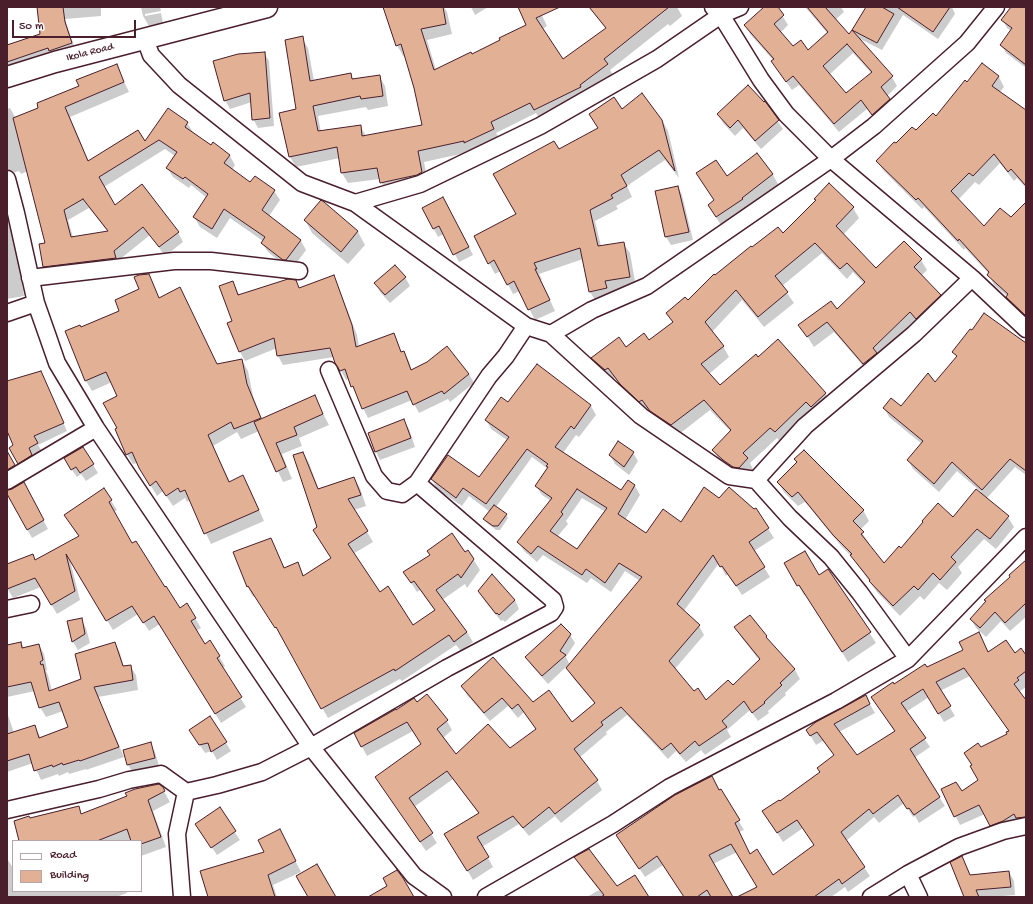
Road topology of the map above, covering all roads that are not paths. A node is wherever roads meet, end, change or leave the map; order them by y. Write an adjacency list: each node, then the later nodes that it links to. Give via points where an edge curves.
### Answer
1 (267, 7): 5 (street, Ikola Road)
2 (740, 7): 4 (street)
3 (996, 7): 7 (street, via 967,43 874,126)
4 (717, 11): 7 (street, via 786,114); 9 (street, via 657,59 540,126 420,184)
5 (145, 40): 6 (street, Ikola Road, via 55,62); 9 (street, via 151,55 179,85 302,183)
6 (7, 77)
7 (831, 159): 12 (street); 17 (street, via 647,286 592,310)
8 (7, 179): 11 (street)
9 (355, 203): 15 (street)
10 (299, 270): 11 (street, via 211,261 174,261)
11 (30, 278): 13 (street)
12 (972, 278): 16 (street); 20 (street, via 914,334 805,426)
13 (36, 303): 14 (street); 19 (street, via 57,363)
14 (7, 313)
15 (526, 326): 17 (street); 22 (street)
16 (1026, 329)
17 (551, 334): 20 (street, via 641,416 729,476)
18 (329, 370): 22 (street, via 374,476 387,491 402,494)
19 (96, 428): 21 (street); 27 (street)
20 (756, 480): 26 (street, via 790,518 831,557)
21 (7, 481)
22 (417, 483): 27 (street, via 553,600 555,607 551,613 447,668)
23 (1026, 537): 26 (street)
24 (31, 604): 25 (street)
25 (7, 609)
26 (908, 659): 34 (street, via 836,701 670,787)
27 (311, 747): 28 (street, via 262,772); 33 (street, via 414,876)
28 (186, 792): 29 (street, via 161,774); 32 (street, via 177,834)
29 (7, 810)
30 (1026, 826): 31 (street, via 1003,831 959,847)
31 (908, 874): 35 (street); 36 (street)
32 (182, 897)
33 (444, 897)
34 (486, 897)
35 (871, 897)
36 (919, 897)

